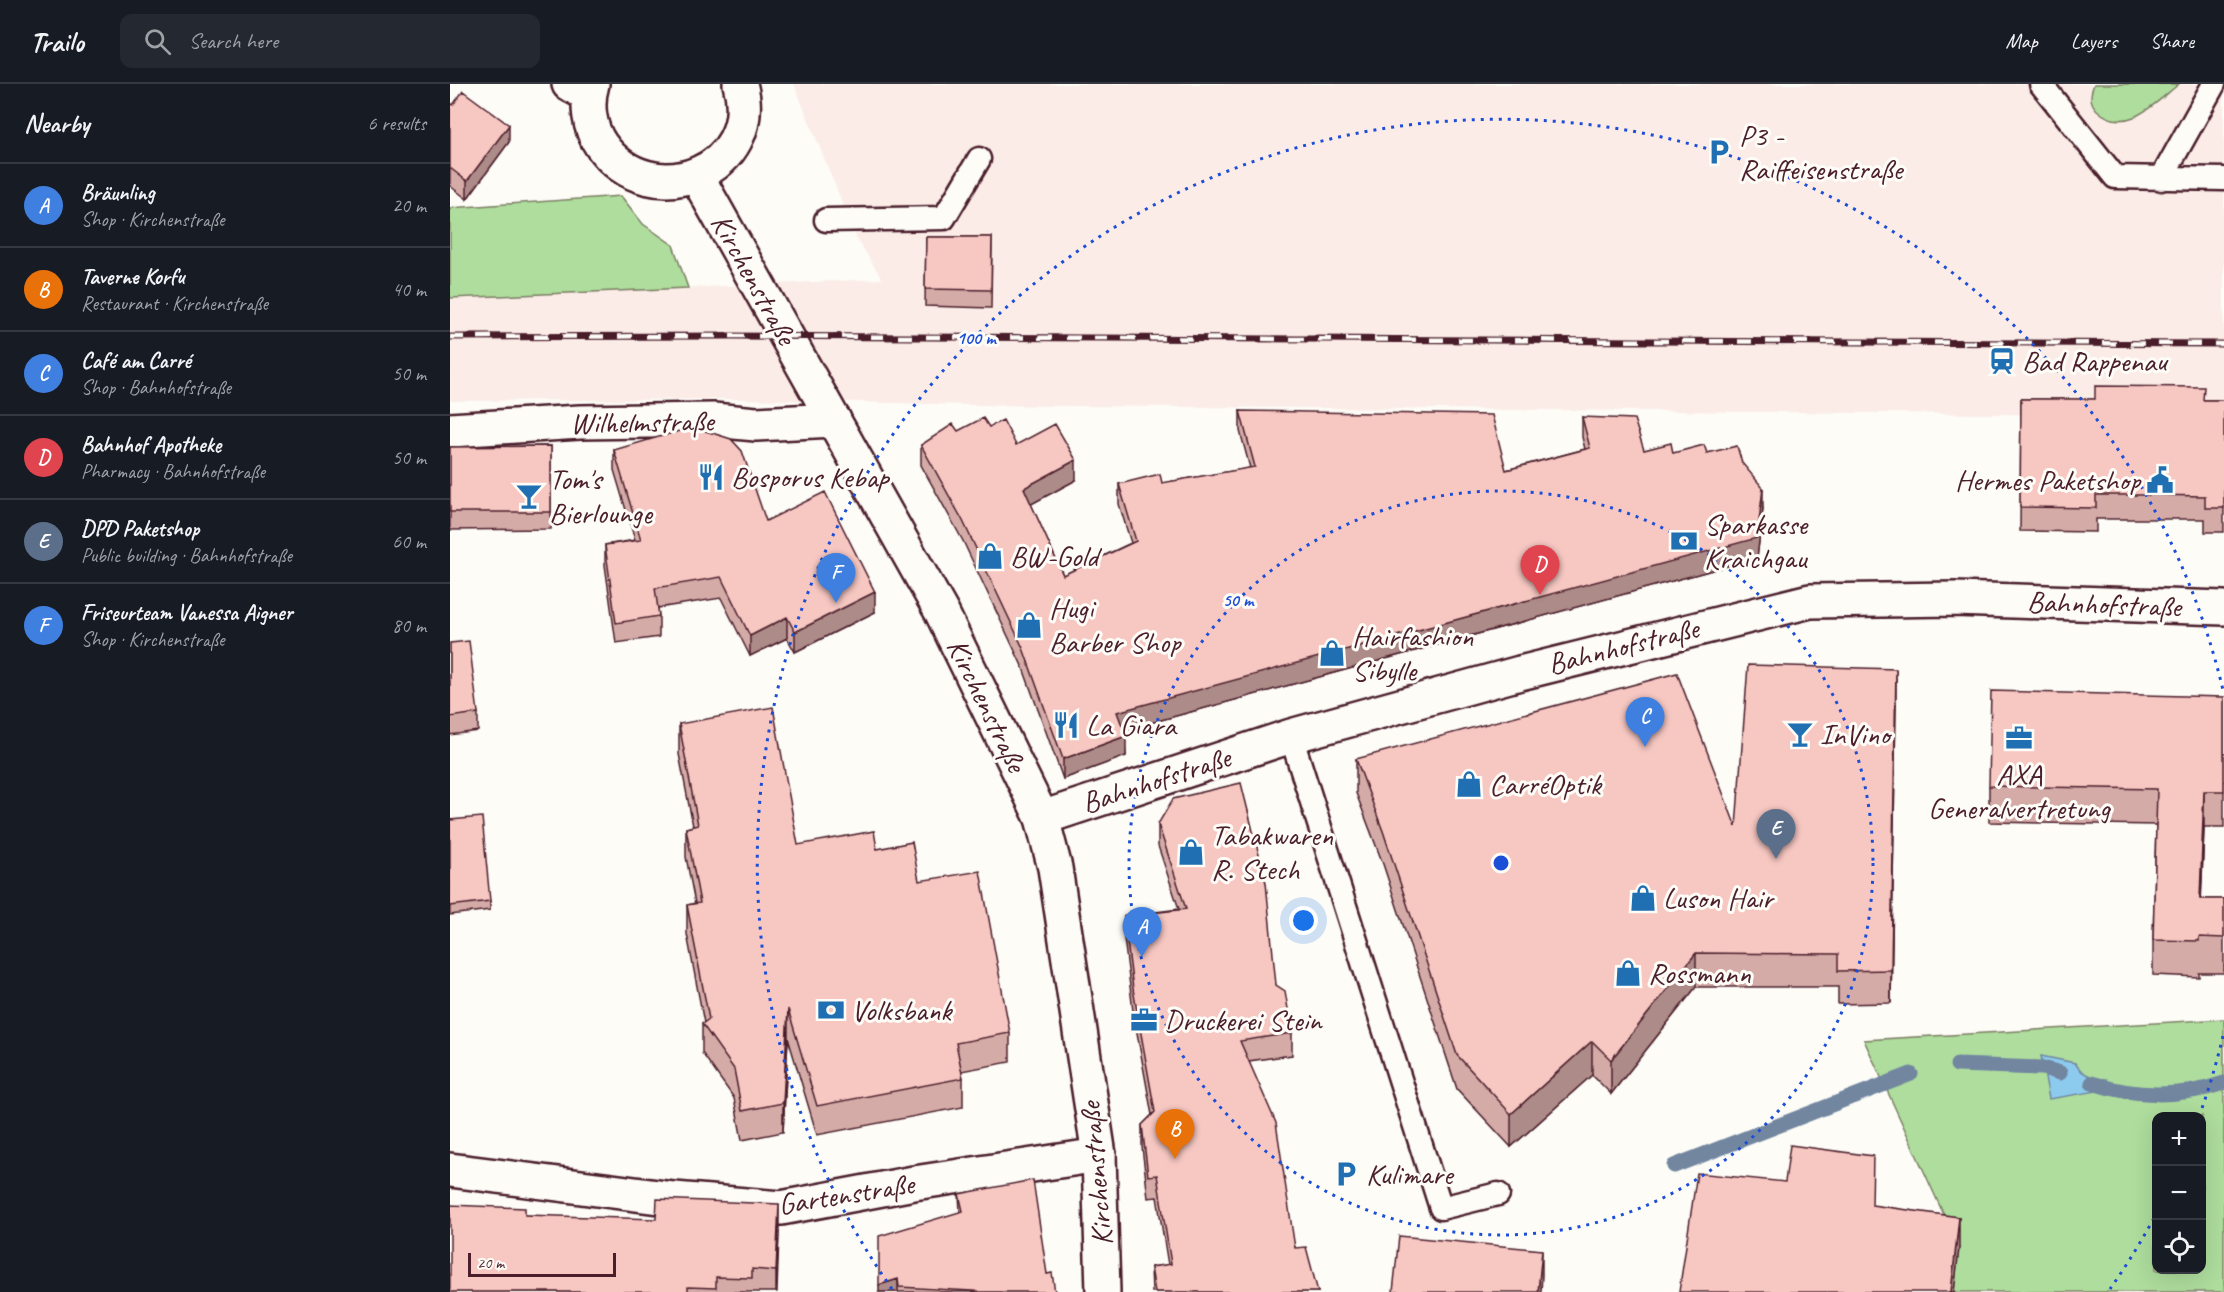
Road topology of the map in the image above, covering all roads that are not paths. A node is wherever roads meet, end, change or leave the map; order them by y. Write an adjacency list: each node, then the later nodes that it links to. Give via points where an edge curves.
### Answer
1 (741, 84): 6 (street, via 744,110 734,142 724,156)
2 (2040, 84): 7 (lane, via 2115,177)
3 (2214, 84): 7 (lane)
4 (583, 88): 6 (street, via 596,138 625,170 656,180)
5 (979, 159): 9 (lane, via 944,218)
6 (696, 175): 10 (street, Kirchenstraße)
7 (2161, 179): 8 (lane)
8 (2224, 179)
9 (826, 220)
10 (834, 420): 11 (street, Wilhelmstraße, via 756,424 713,420 580,422); 14 (street, Kirchenstraße, via 942,613)
11 (450, 430)
12 (2224, 608): 13 (street, Bahnhofstraße, via 1955,599 1810,600)
13 (1291, 736): 14 (street, Bahnhofstraße); 17 (lane, via 1441,1208)
14 (1042, 818): 15 (street, Kirchenstraße, via 1055,868)
15 (1099, 1155): 16 (street, Gartenstraße, via 781,1208 650,1196); 18 (street, Kirchenstraße)
16 (450, 1170)
17 (1498, 1194)
18 (1103, 1292)

